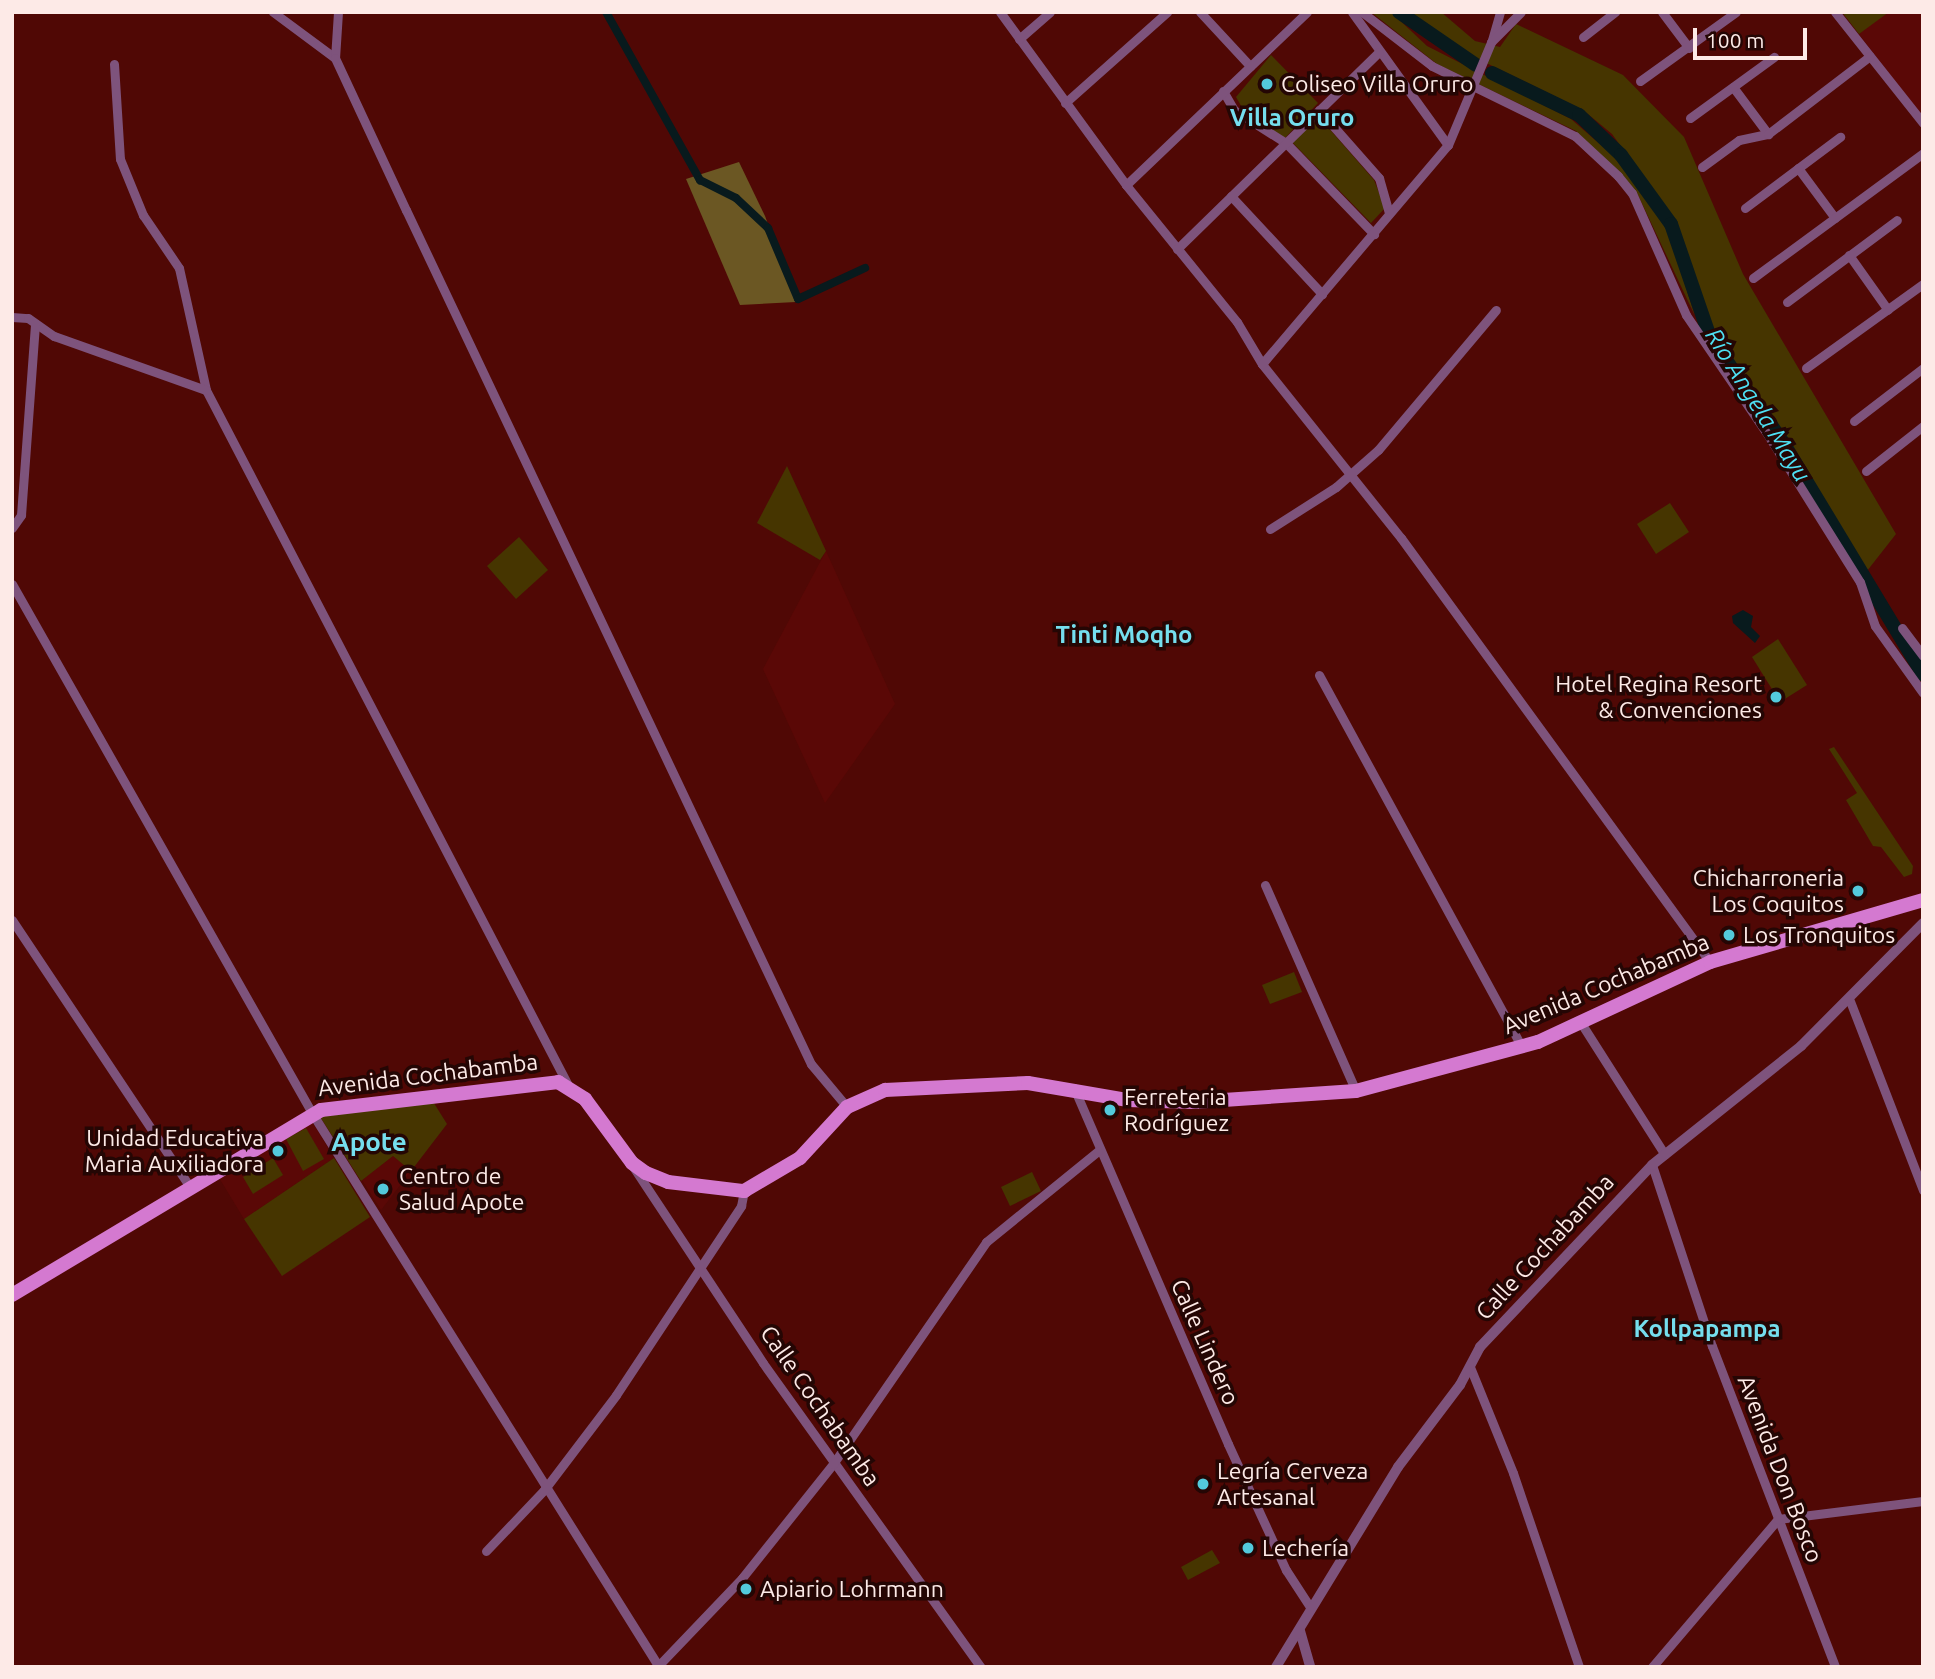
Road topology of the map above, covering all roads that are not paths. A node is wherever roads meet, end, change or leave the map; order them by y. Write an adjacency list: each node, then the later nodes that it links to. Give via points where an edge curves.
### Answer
1 (273, 12): 23 (street)
2 (338, 12): 23 (street)
3 (1000, 12): 17 (street)
4 (1050, 12): 17 (street)
5 (1167, 12): 30 (street)
6 (1200, 12): 25 (street)
7 (1307, 12): 25 (street)
8 (1352, 12): 20 (street)
9 (1362, 12): 27 (street, via 1432,66)
10 (1500, 12): 18 (street)
11 (1521, 12): 18 (street)
12 (1615, 12): 16 (street)
13 (1662, 12): 19 (street)
14 (1735, 12): 19 (street)
15 (1835, 12): 21 (street)
16 (1583, 37)
17 (1019, 39): 30 (street)
18 (1491, 42): 27 (street)
19 (1689, 48): 26 (street)
20 (1379, 52): 31 (street); 37 (street)
21 (1870, 56): 33 (street); 34 (street)
22 (1774, 57): 28 (street)
23 (335, 58): 86 (street, via 811,1064)
24 (114, 64): 62 (street, via 120,159 143,215 178,268)
25 (1250, 66): 29 (street)
26 (1640, 81)
27 (1476, 86): 37 (street); 73 (street, via 1575,136 1632,194 1686,315 1768,435 1860,582 1875,626)
28 (1733, 87): 32 (street); 34 (street)
29 (1223, 91): 36 (street, via 1234,110); 41 (street)
30 (1065, 103): 41 (street)
31 (1319, 110): 36 (street); 44 (street, via 1379,178)
32 (1690, 118)
33 (1923, 123)
34 (1768, 134): 39 (street, via 1739,140)
35 (1840, 137): 40 (street)
36 (1286, 143): 42 (street); 47 (street)
37 (1448, 145): 44 (street)
38 (1923, 153): 45 (street)
39 (1702, 167)
40 (1798, 168): 43 (street); 45 (street)
41 (1126, 185): 48 (street)
42 (1231, 196): 48 (street); 52 (street)
43 (1745, 208)
44 (1390, 212): 47 (street)
45 (1835, 218): 50 (street)
46 (1897, 220): 49 (street)
47 (1374, 234): 52 (street)
48 (1177, 249): 58 (street, via 1237,322)
49 (1849, 256): 53 (street); 55 (street)
50 (1753, 278)
51 (1923, 284): 55 (street)
52 (1322, 294): 58 (street)
53 (1787, 302)
54 (1496, 310): 66 (street, via 1378,450)
55 (1888, 310): 59 (street)
56 (12, 317): 57 (street)
57 (34, 324): 62 (street, via 110,359); 67 (street, via 21,515)
58 (1262, 364): 66 (street)
59 (1806, 368)
60 (1920, 371): 61 (street); 63 (street)
61 (1923, 382)
62 (206, 390): 83 (street)
63 (1854, 421)
64 (1923, 426): 65 (street)
65 (1866, 471)
66 (1349, 475): 68 (street); 79 (street, via 1409,548)
67 (12, 528)
68 (1270, 530)
69 (12, 584): 87 (street)
70 (1902, 628): 71 (street)
71 (1923, 656)
72 (1319, 675): 82 (street)
73 (1923, 693)
74 (1265, 885): 85 (street)
75 (1917, 901): 76 (main road); 79 (main road, Avenida Cochabamba)
76 (1923, 916)
77 (12, 920): 92 (street)
78 (1923, 923): 80 (street, Calle Cochabamba)
79 (1710, 961): 81 (main road, Avenida Cochabamba)
80 (1850, 1001): 89 (street, Calle Cochabamba, via 1756,1084); 93 (street)
81 (1581, 1023): 82 (main road, Avenida Cochabamba); 89 (street)
82 (1522, 1046): 85 (main road, Avenida Cochabamba)
83 (569, 1087): 87 (main road, Avenida Cochabamba, via 549,1082); 90 (main road, Avenida Cochabamba, via 585,1099)
84 (1074, 1088): 85 (main road, Avenida Cochabamba, via 1127,1100 1194,1102); 86 (main road, Avenida Cochabamba, via 1028,1083 885,1090); 88 (street, Calle Lindero)
85 (1356, 1091)
86 (847, 1107): 94 (main road, Avenida Cochabamba, via 800,1158)
87 (312, 1113): 92 (main road, Avenida Cochabamba); 101 (street)
88 (1097, 1151): 100 (street, via 986,1242); 105 (street, Calle Lindero, via 1286,1570)
89 (1665, 1155): 91 (street, Calle Cochabamba)
90 (632, 1163): 94 (main road, Avenida Cochabamba, via 668,1182); 96 (street, Calle Cochabamba)
91 (1653, 1165): 99 (street, Calle Cochabamba, via 1479,1347); 103 (street, Avenida Don Bosco)
92 (189, 1185): 95 (main road, Avenida Cochabamba, via 176,1186)
93 (1923, 1190)
94 (744, 1191): 96 (street, via 741,1206)
95 (117, 1227): 97 (main road, Avenida Cochabamba); 98 (main road, Avenida Cochabamba)
96 (700, 1267): 100 (street, Calle Cochabamba); 101 (street, via 616,1395)
97 (12, 1284)
98 (12, 1295)
99 (1469, 1367): 105 (street, Calle Cochabamba, via 1398,1466); 111 (street, via 1513,1473)
100 (834, 1464): 107 (street, via 726,1597); 108 (street, Calle Cochabamba)
101 (544, 1490): 104 (street); 107 (street)
102 (1923, 1501): 103 (street)
103 (1778, 1519): 112 (street); 113 (street, Avenida Don Bosco)
104 (486, 1551)
105 (1310, 1607): 106 (street, Calle Cochabamba)
106 (1300, 1631): 109 (street, Calle Cochabamba); 110 (street)
107 (659, 1666)
108 (982, 1667)
109 (1276, 1667)
110 (1310, 1667)
111 (1579, 1667)
112 (1652, 1667)
113 (1835, 1667)

